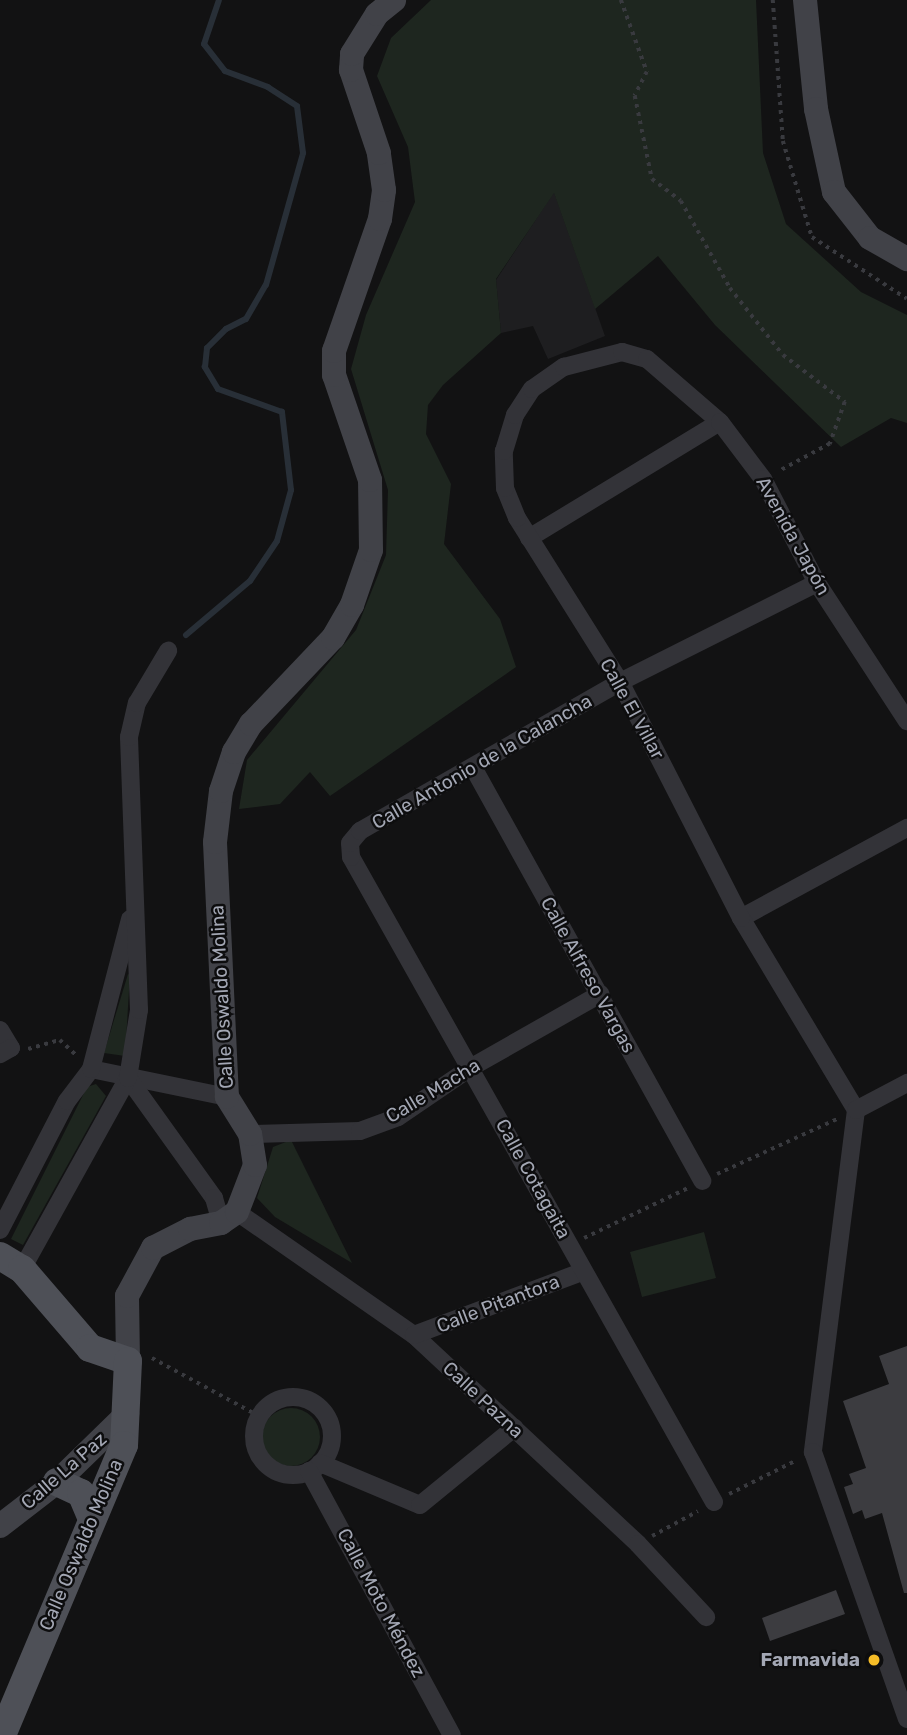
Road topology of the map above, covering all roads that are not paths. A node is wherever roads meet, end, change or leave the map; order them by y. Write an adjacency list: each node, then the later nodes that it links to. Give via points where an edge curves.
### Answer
1 (394, 0): 24 (main road, Calle Oswaldo Molina, via 377,14 352,54 351,70 379,153 384,190 380,219 334,351 334,375 370,480 371,550 352,605 333,638 251,724 234,752 221,792 215,842)
2 (805, 0): 3 (main road, via 816,109 834,192 870,238)
3 (907, 259)
4 (622, 352): 5 (street, Avenida Japón, via 647,359); 6 (street, Calle El Villar, via 564,367 531,390 514,415 504,451 505,488)
5 (720, 422): 6 (street); 7 (street, Avenida Japón, via 763,480)
6 (529, 538): 9 (street, Calle El Villar)
7 (817, 583): 9 (street, Calle Antonio de la Calancha); 10 (street, Avenida Japón)
8 (168, 651): 15 (street, via 137,703 129,737)
9 (620, 682): 12 (street, Calle Antonio de la Calancha); 16 (street, Calle El Villar)
10 (902, 697): 11 (street, Avenida Japón)
11 (907, 721)
12 (474, 769): 14 (street, Calle Antonio de la Calancha, via 360,831 350,843); 17 (street, Calle Alfreso Vargas)
13 (907, 828): 16 (street)
14 (351, 857): 20 (street, Calle Cotagaita)
15 (135, 899): 21 (street); 22 (street, via 139,1010)
16 (741, 918): 25 (street, Calle El Villar)
17 (600, 994): 20 (street, Calle Macha); 27 (street, Calle Alfreso Vargas)
18 (0, 1030): 19 (street)
19 (6, 1051)
20 (470, 1068): 26 (street, Calle Macha, via 398,1117 359,1131); 31 (street, Calle Cotagaita)
21 (91, 1069): 22 (street); 29 (street, via 67,1101)
22 (128, 1078): 24 (street); 28 (street); 30 (street)
23 (907, 1083): 25 (street)
24 (227, 1097): 26 (main road, Calle Oswaldo Molina)
25 (856, 1110): 42 (street, via 813,1452)
26 (250, 1134): 28 (main road, Calle Oswaldo Molina, via 256,1165)
27 (702, 1181)
28 (229, 1217): 32 (street, Calle Pazna); 33 (main road, Calle Oswaldo Molina, via 190,1229 153,1248 127,1297)
29 (0, 1230)
30 (11, 1263): 33 (main road, via 90,1348)
31 (582, 1272): 32 (street, Calle Pitantora); 38 (street, Calle Cotagaita)
32 (414, 1335): 35 (street, Calle Pazna)
33 (128, 1353): 34 (main road, Calle Oswaldo Molina)
34 (127, 1414): 37 (main road, Calle La Paz); 39 (main road, Calle Oswaldo Molina, via 124,1445)
35 (514, 1428): 36 (street, via 420,1505); 41 (street, Calle Pazna, via 638,1544)
36 (315, 1467): 36 (street, via 285,1474 264,1462 254,1440 259,1416 279,1399 292,1396 316,1404 330,1426 328,1452); 44 (street, Calle Moto Méndez)
37 (57, 1482): 39 (main road, via 81,1493); 40 (main road, Calle La Paz)
38 (714, 1502)
39 (91, 1517): 43 (main road, Calle Oswaldo Molina)
40 (0, 1526)
41 (706, 1617)
42 (907, 1719)
43 (2, 1735)
44 (452, 1735)

